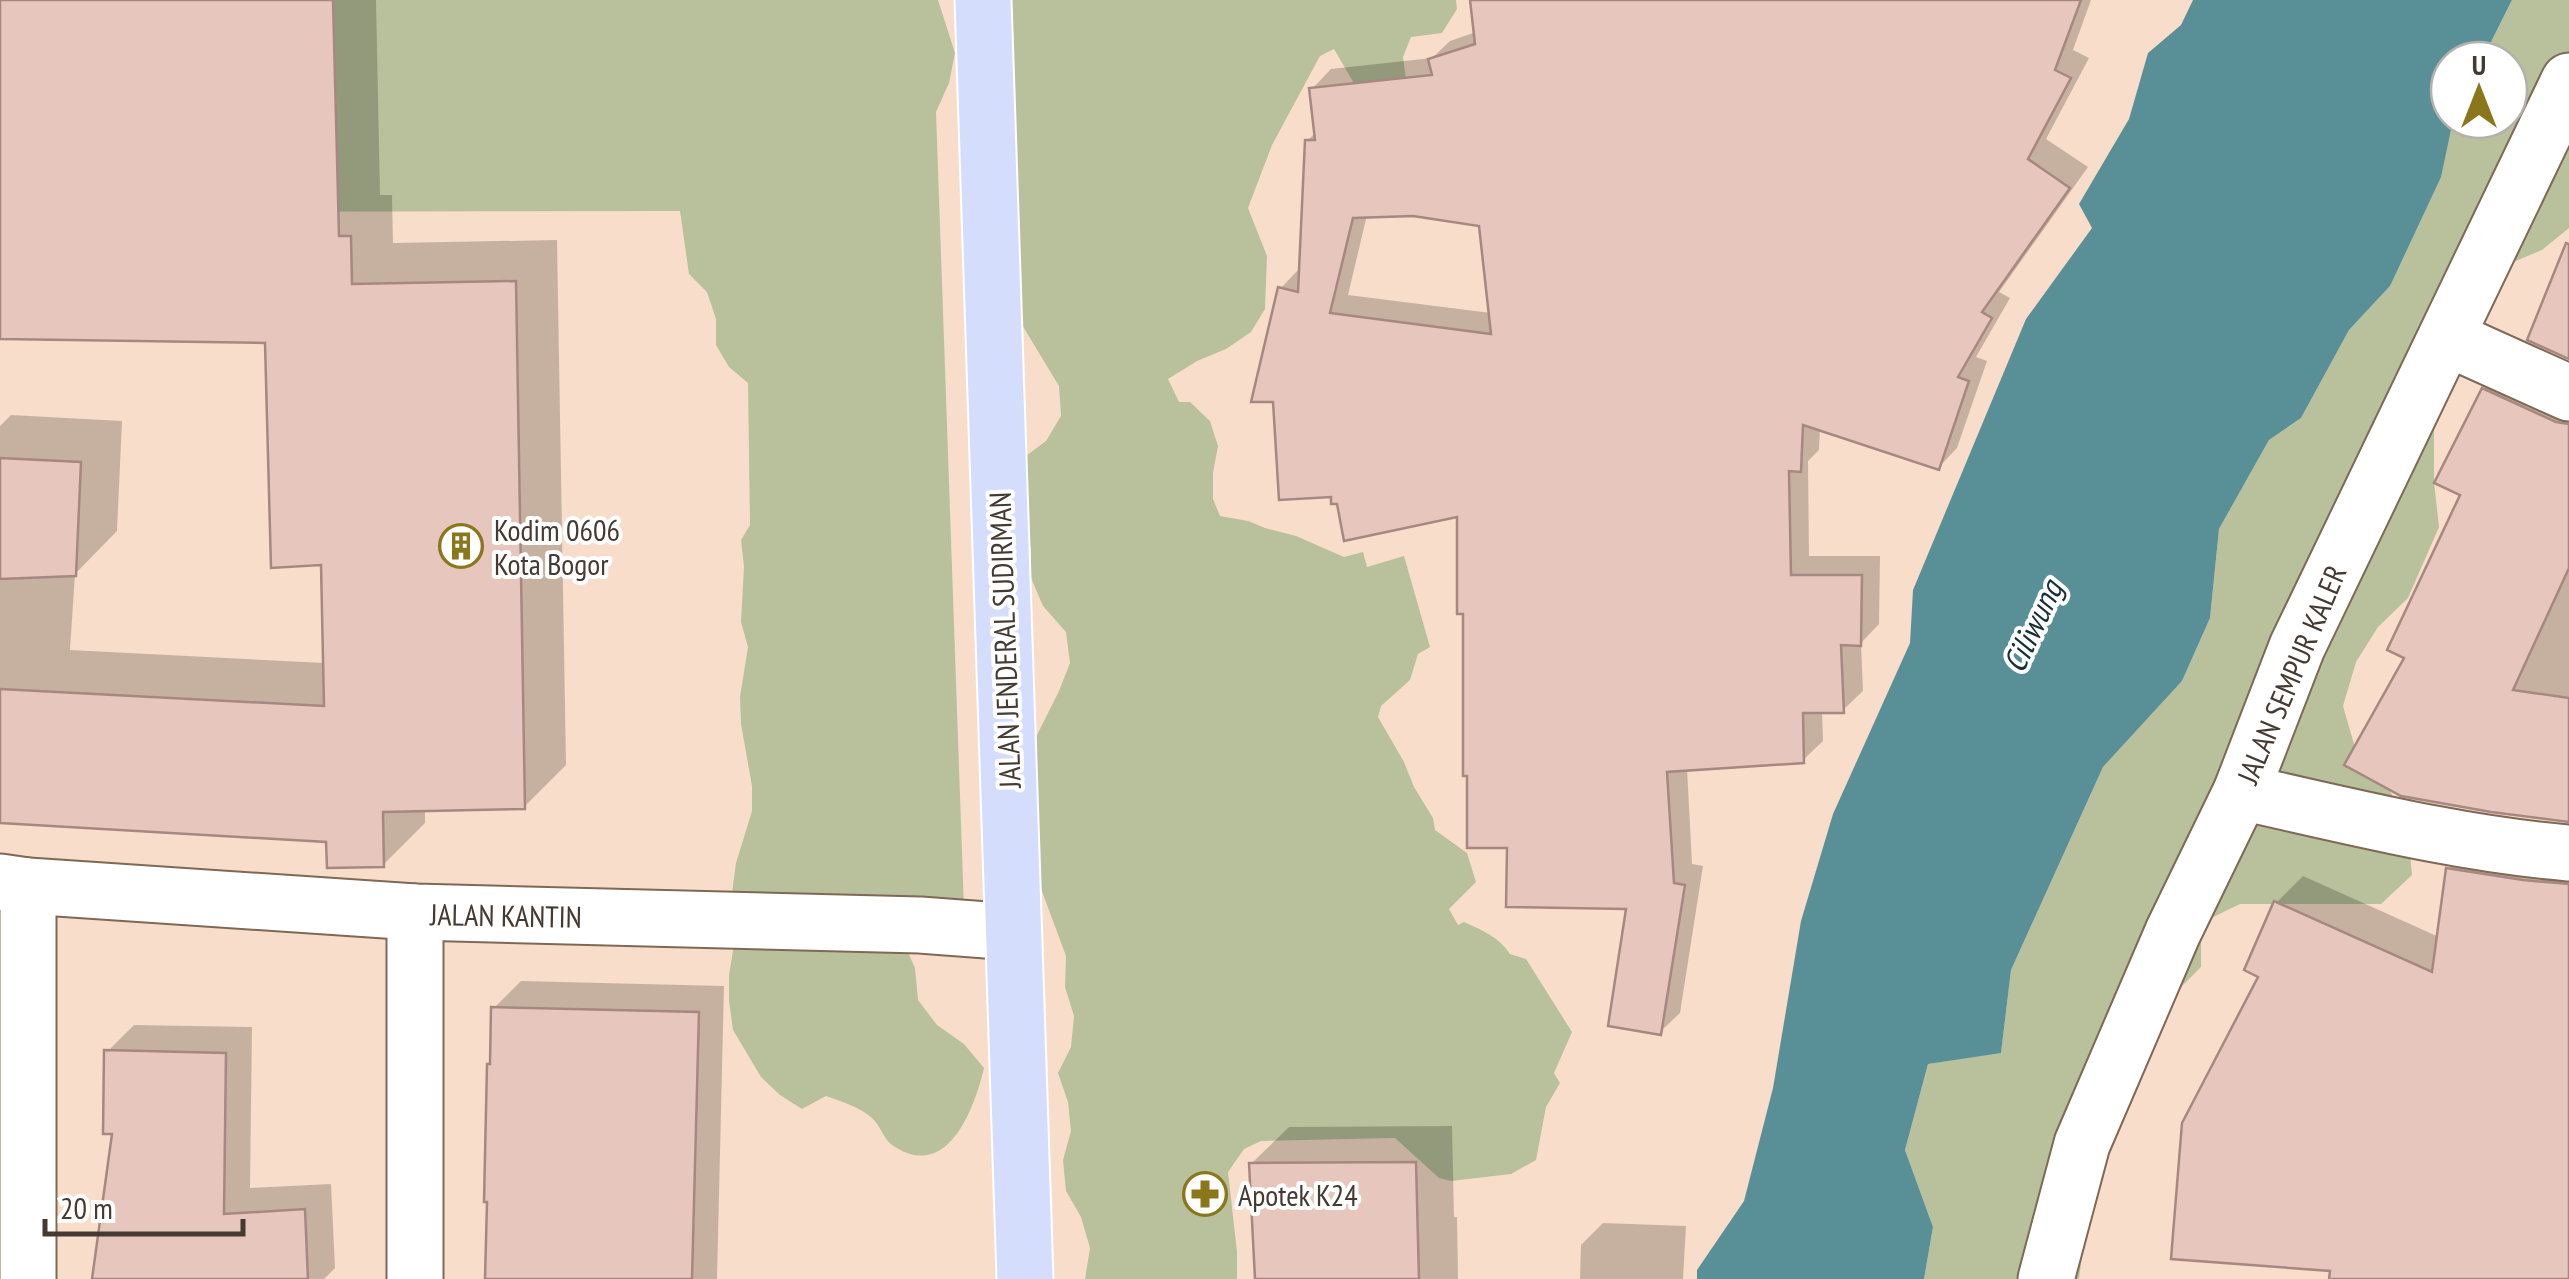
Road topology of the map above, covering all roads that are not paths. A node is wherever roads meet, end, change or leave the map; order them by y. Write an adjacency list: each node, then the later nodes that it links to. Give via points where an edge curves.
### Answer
1 (983, 0): 9 (main road, JALAN JENDERAL SUDIRMAN)
2 (2569, 81): 3 (street, JALAN SEMPUR KALER)
3 (2448, 338): 4 (street); 5 (street, JALAN SEMPUR KALER, via 2297,647)
4 (2569, 393)
5 (2241, 792): 6 (street, via 2441,837); 13 (street, JALAN SEMPUR KALER, via 2082,1144)
6 (2569, 854)
7 (14, 884): 8 (street, JALAN KANTIN); 10 (street)
8 (415, 912): 9 (street, JALAN KANTIN); 11 (street)
9 (1013, 932): 12 (main road, JALAN JENDERAL SUDIRMAN)
10 (28, 1279)
11 (415, 1279)
12 (1025, 1279)
13 (2046, 1279)

